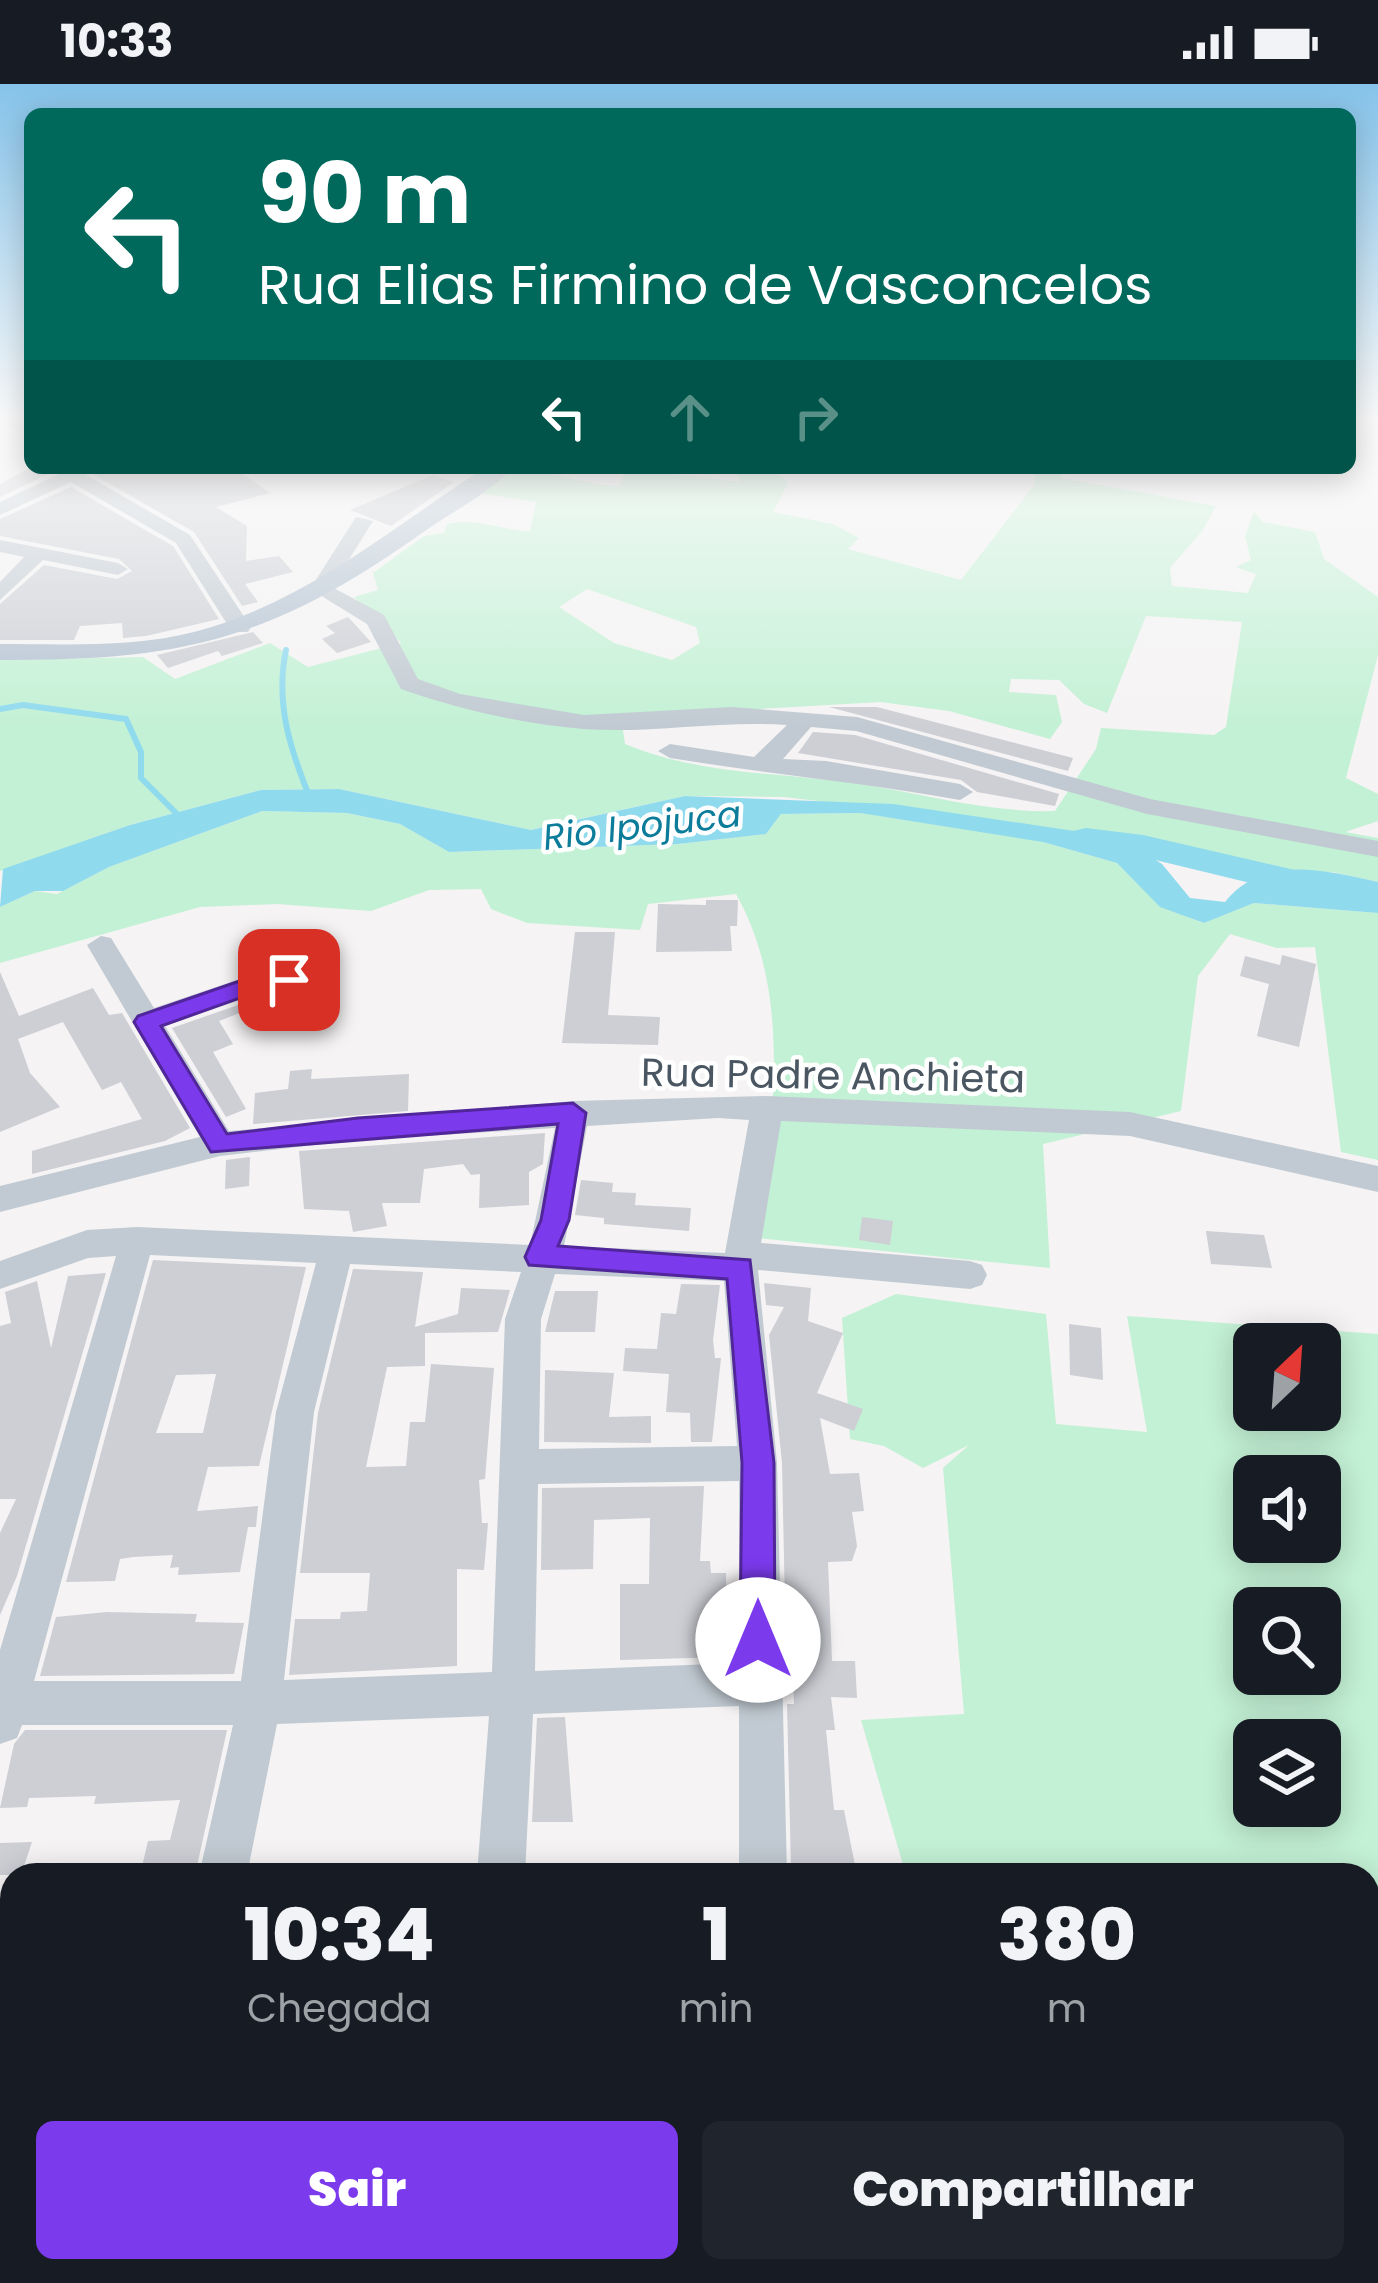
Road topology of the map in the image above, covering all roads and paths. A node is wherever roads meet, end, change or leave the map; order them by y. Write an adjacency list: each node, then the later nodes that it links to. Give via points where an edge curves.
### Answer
1 (158, 523): 9 (street, via 183,539)
2 (361, 523): 7 (street)
3 (419, 523): 7 (main road)
4 (0, 545): 5 (street)
5 (38, 554): 6 (street); 8 (street)
6 (118, 569)
7 (320, 589): 9 (main road); 11 (street, via 376,620 409,684 454,700 584,722)
8 (0, 594)
9 (240, 627): 10 (main road, via 138,649)
10 (0, 652)
11 (806, 719): 13 (street); 15 (street, via 915,737 1147,806)
12 (670, 751): 13 (street)
13 (757, 764): 14 (street)
14 (960, 792)
15 (1378, 849)
16 (100, 945): 18 (street)
17 (289, 980): 18 (street, via 266,980)
18 (146, 1022): 21 (street)
19 (767, 1108): 20 (street, Rua Padre Anchieta); 22 (street, Rua Padre Anchieta, via 1130,1124); 27 (street)
20 (573, 1113): 21 (street, Rua Padre Anchieta); 26 (street, via 555,1220)
21 (220, 1144): 23 (street, Rua Padre Anchieta)
22 (1378, 1179)
23 (0, 1199)
24 (137, 1241): 25 (street); 28 (street, via 87,1244); 35 (street)
25 (337, 1247): 26 (street); 34 (street, via 296,1412)
26 (539, 1257): 27 (street); 31 (street, via 524,1319)
27 (742, 1262): 29 (street); 30 (street)
28 (0, 1275)
29 (970, 1275)
30 (758, 1463): 31 (street); 32 (street)
31 (516, 1467): 33 (street)
32 (758, 1684): 33 (street); 38 (street)
33 (513, 1691): 34 (street); 37 (street)
34 (260, 1703): 35 (street); 36 (street)
35 (2, 1710)
36 (226, 1863)
37 (502, 1863)
38 (763, 1863)

